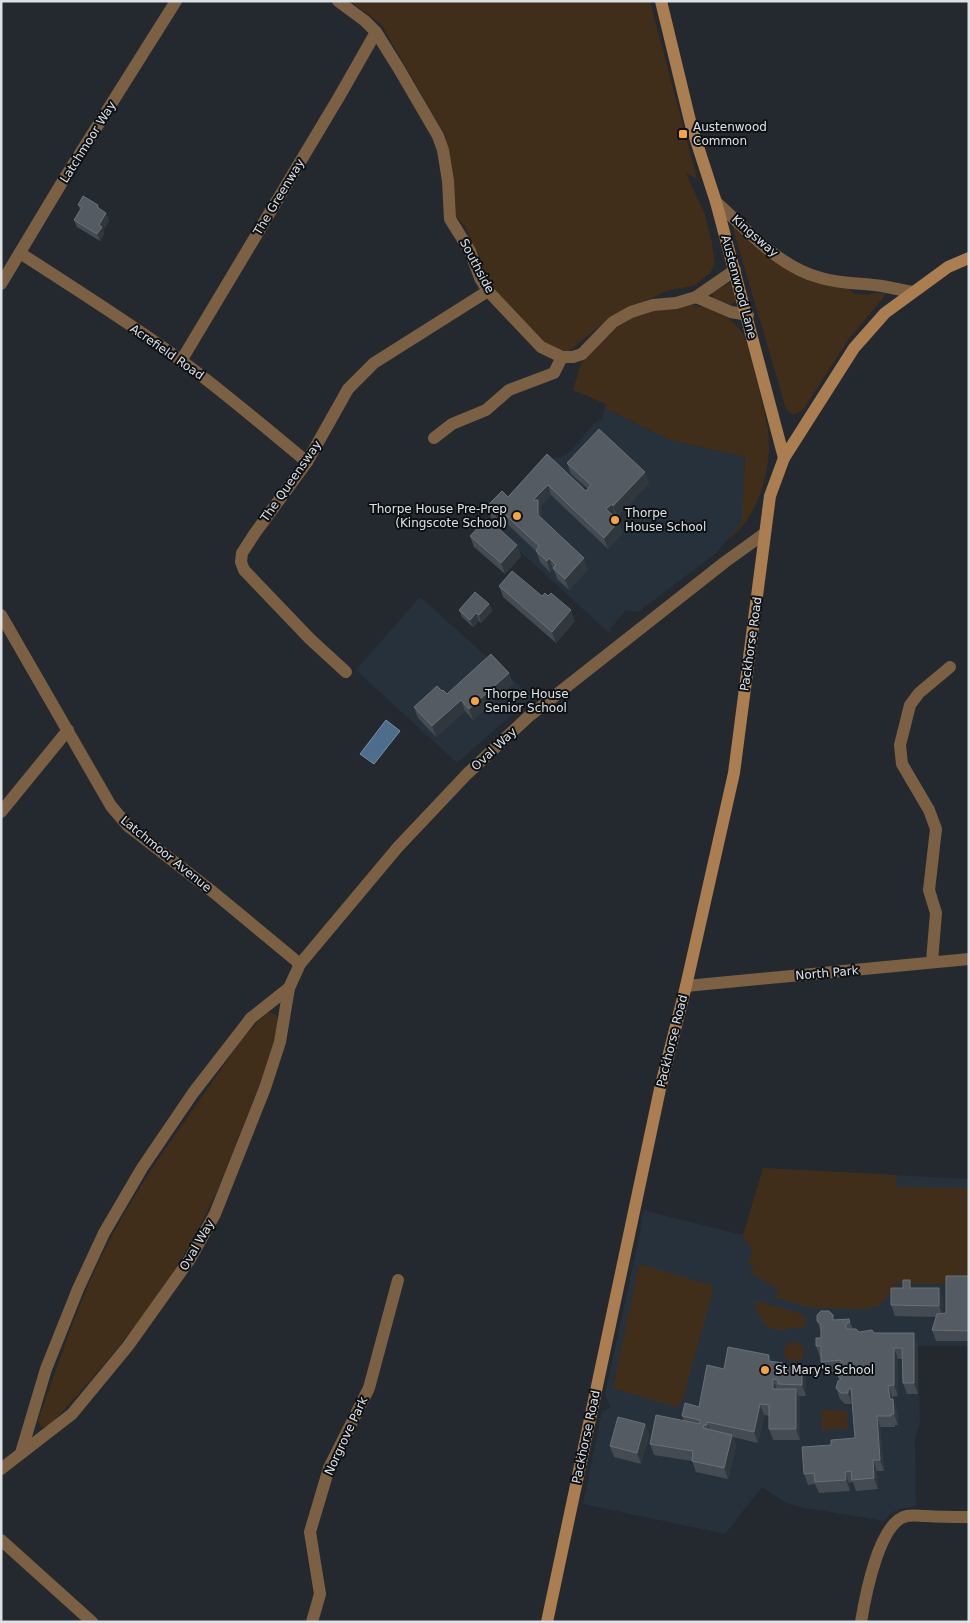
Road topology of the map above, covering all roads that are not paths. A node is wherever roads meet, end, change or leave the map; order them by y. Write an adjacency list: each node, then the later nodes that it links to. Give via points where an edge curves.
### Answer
1 (176, 1): 6 (street, Latchmoor Way)
2 (338, 1): 4 (street, Southside)
3 (661, 1): 5 (main road, Austenwood Lane, via 695,142)
4 (376, 32): 10 (street, Southside, via 438,136 447,173 450,219 470,251); 15 (street, The Greenway)
5 (716, 202): 8 (main road, Austenwood Lane); 11 (street, Kingsway, via 766,249 796,269 842,283)
6 (20, 253): 9 (street, Latchmoor Way); 15 (street, Acrefield Road)
7 (969, 258): 11 (main road, via 948,267)
8 (735, 270): 12 (street); 13 (main road, Austenwood Lane)
9 (1, 284)
10 (488, 292): 14 (street, Southside, via 541,347); 18 (street, The Queensway, via 374,363 348,389)
11 (912, 292): 17 (main road, via 885,313 854,348)
12 (696, 297): 13 (street); 14 (street, via 631,312 612,322 582,354)
13 (748, 316): 17 (main road, Austenwood Lane)
14 (562, 357): 16 (street, via 554,373 509,390 486,410 452,424)
15 (181, 360): 18 (street, Acrefield Road)
16 (434, 438)
17 (784, 458): 19 (main road, Packhorse Road, via 770,496)
18 (307, 462): 22 (street, The Queensway, via 255,533 242,553 241,562 244,570)
19 (765, 533): 27 (street, Oval Way, via 528,717 467,774 398,847); 28 (main road, Packhorse Road, via 734,773)
20 (1, 615): 23 (street, Latchmoor Avenue)
21 (950, 667): 26 (street, via 919,693 910,705 900,745 902,764 929,810 936,829 929,890 936,913)
22 (346, 672)
23 (68, 730): 24 (street); 27 (street, Latchmoor Avenue, via 111,806 128,826)
24 (1, 812)
25 (969, 959): 26 (street, North Park)
26 (932, 961): 28 (street, North Park)
27 (300, 964): 29 (street, Oval Way)
28 (686, 986): 37 (main road, Packhorse Road, via 660,1089)
29 (288, 988): 31 (street, Oval Way, via 251,1018 193,1093 142,1168 109,1225 78,1289 46,1369); 31 (street, Oval Way, via 280,1042 265,1088 215,1214 190,1259 128,1346 72,1414)
30 (398, 1280): 36 (street, Norgrove Park, via 369,1388 329,1468 310,1532 320,1594)
31 (20, 1453): 32 (street, Oval Way)
32 (1, 1469)
33 (969, 1517): 38 (street, via 907,1516 895,1523 877,1558)
34 (1, 1540): 35 (street)
35 (92, 1622)
36 (312, 1622)
37 (547, 1622)
38 (861, 1622)

